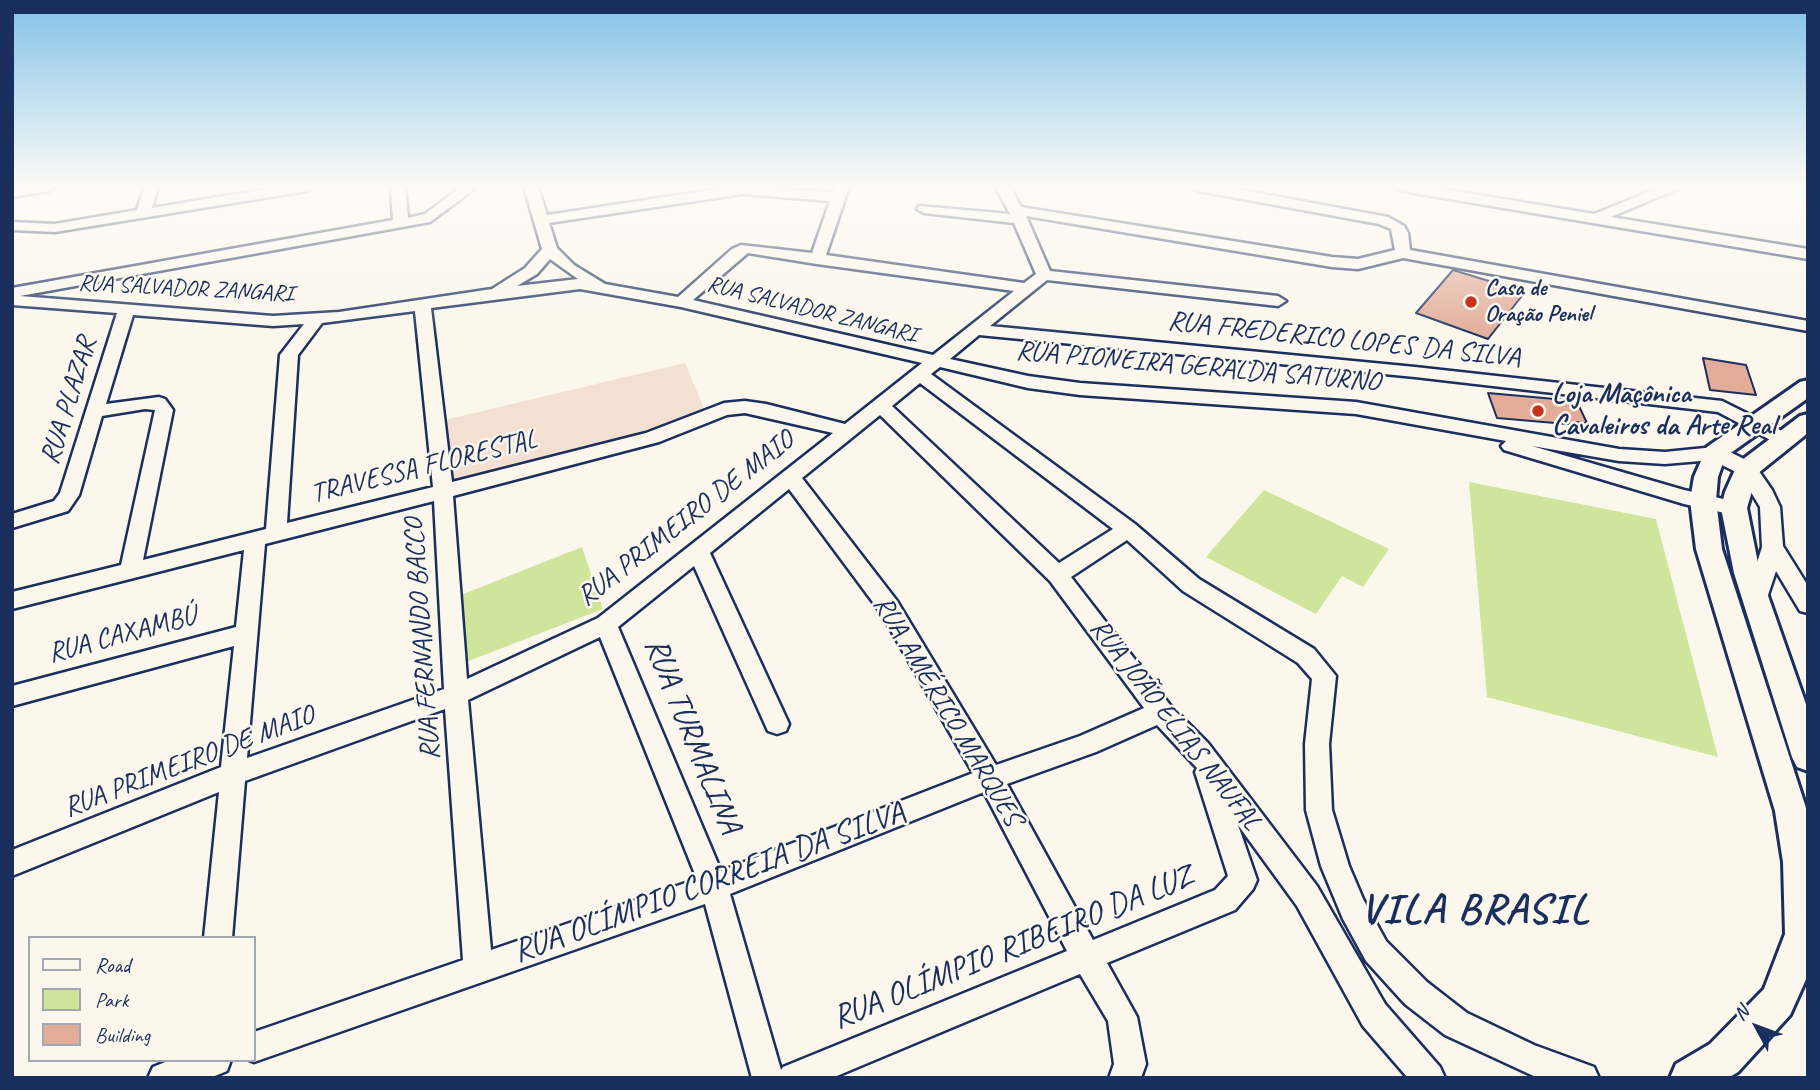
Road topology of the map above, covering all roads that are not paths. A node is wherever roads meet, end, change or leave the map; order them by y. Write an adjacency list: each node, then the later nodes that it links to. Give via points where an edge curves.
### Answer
1 (323, 238): 15 (street)
2 (546, 238): 8 (street)
3 (824, 238): 11 (street)
4 (1028, 238): 12 (street)
5 (1171, 238): 9 (street, via 1358,264)
6 (1401, 238): 9 (street)
7 (1713, 238): 10 (street)
8 (550, 250): 13 (street, via 569,268); 16 (street, via 531,271)
9 (1402, 253): 23 (street)
10 (1808, 254)
11 (817, 259): 14 (street); 19 (street, via 746,248)
12 (1044, 275): 14 (street, RUA PRIMEIRO DE MAIO); 18 (street)
13 (604, 286): 16 (street, RUA SALVADOR ZANGARI, via 557,286); 19 (street, RUA SALVADOR ZANGARI)
14 (1028, 288): 24 (street, RUA PRIMEIRO DE MAIO)
15 (12, 293)
16 (485, 297): 20 (street, RUA SALVADOR ZANGARI)
17 (12, 300): 21 (street, RUA SALVADOR ZANGARI)
18 (1278, 301)
19 (681, 302): 25 (street, RUA SALVADOR ZANGARI)
20 (422, 307): 22 (street, RUA SALVADOR ZANGARI); 39 (street, RUA FERNANDO BACCO)
21 (126, 310): 22 (street, RUA SALVADOR ZANGARI, via 244,320); 28 (street, RUA PLAZAR)
22 (317, 318): 44 (street, via 289,355)
23 (1808, 327)
24 (975, 330): 25 (street, RUA PRIMEIRO DE MAIO); 30 (street, RUA FREDERICO LOPES DA SILVA, via 1722,407)
25 (927, 368): 27 (street, RUA PRIMEIRO DE MAIO); 34 (street, RUA PIONEIRA GERALDA SATURNO, via 1080,389 1356,408); 43 (street)
26 (1808, 387): 30 (street)
27 (880, 405): 31 (street, RUA PRIMEIRO DE MAIO); 48 (street, RUA JOÃO ELIAS NAUFAL)
28 (94, 412): 42 (street, RUA PLAZAR, via 69,495 61,506); 47 (street, via 145,403 159,404 164,410)
29 (1808, 421): 32 (street)
30 (1755, 423): 32 (street, RUA FREDERICO LOPES DA SILVA); 33 (street)
31 (848, 431): 37 (street, RUA PRIMEIRO DE MAIO); 39 (street, TRAVESSA FLORESTAL, via 766,410 724,409 652,438)
32 (1785, 440): 36 (street)
33 (1715, 453): 35 (street, RUA PIONEIRA GERALDA SATURNO); 36 (street); 40 (street)
34 (1568, 454): 35 (street, RUA PIONEIRA GERALDA SATURNO); 38 (street, RUA PIONEIRA GERALDA SATURNO)
35 (1639, 457): 38 (street, via 1624,467)
36 (1747, 469): 41 (street); 45 (street, via 1770,507)
37 (790, 477): 46 (street, RUA PRIMEIRO DE MAIO); 61 (street, RUA AMÉRICO MARQUES, via 889,607)
38 (1647, 486): 40 (street, RUA PIONEIRA GERALDA SATURNO)
39 (443, 491): 44 (street, TRAVESSA FLORESTAL); 55 (street, RUA FERNANDO BACCO)
40 (1703, 500): 41 (street, RUA PIONEIRA GERALDA SATURNO); 77 (street, via 1709,549 1791,811 1800,862 1803,934 1777,1002 1724,1058)
41 (1734, 508): 49 (street)
42 (12, 521)
43 (1128, 529): 48 (street); 65 (street, via 1191,585 1306,656 1324,676 1317,744 1319,810 1335,866)
44 (266, 538): 47 (street, TRAVESSA FLORESTAL); 53 (street)
45 (1773, 547): 49 (street); 51 (street)
46 (698, 551): 52 (street, RUA PRIMEIRO DE MAIO); 57 (street)
47 (130, 571): 50 (street, TRAVESSA FLORESTAL)
48 (1058, 575): 56 (street, RUA JOÃO ELIAS NAUFAL)
49 (1756, 600): 58 (street)
50 (12, 601)
51 (1808, 605)
52 (606, 624): 55 (street, RUA PRIMEIRO DE MAIO); 63 (street, RUA TURMALINA)
53 (247, 633): 54 (street, RUA CAXAMBÚ); 60 (street)
54 (12, 695)
55 (456, 695): 60 (street, RUA PRIMEIRO DE MAIO); 67 (street, RUA FERNANDO BACCO)
56 (1161, 712): 59 (street, RUA JOÃO ELIAS NAUFAL); 61 (street, RUA OLÍMPIO CORREIA DA SILVA)
57 (777, 724)
58 (1805, 745)
59 (1199, 751): 66 (street, RUA OLÍMPIO RIBEIRO DA LUZ, via 1243,880 1225,900); 68 (street, RUA JOÃO ELIAS NAUFAL, via 1307,897)
60 (234, 774): 62 (street, RUA PRIMEIRO DE MAIO); 64 (street)
61 (990, 778): 63 (street, RUA OLÍMPIO CORREIA DA SILVA); 66 (street, RUA AMÉRICO MARQUES)
62 (12, 863)
63 (714, 887): 67 (street, RUA OLÍMPIO CORREIA DA SILVA); 72 (street, RUA TURMALINA)
64 (218, 936)
65 (1376, 951): 68 (street); 76 (street, via 1416,993 1456,1024 1529,1059)
66 (1086, 956): 73 (street, RUA OLÍMPIO RIBEIRO DA LUZ); 74 (street, RUA AMÉRICO MARQUES, via 1122,1017 1130,1064)
67 (478, 968): 69 (street, RUA OLÍMPIO CORREIA DA SILVA)
68 (1348, 969): 75 (street, RUA JOÃO ELIAS NAUFAL, via 1374,1015)
69 (256, 1046)
70 (207, 1066): 71 (street)
71 (164, 1078)
72 (768, 1078)
73 (794, 1078)
74 (1125, 1078)
75 (1429, 1078)
76 (1583, 1078)
77 (1690, 1078)

